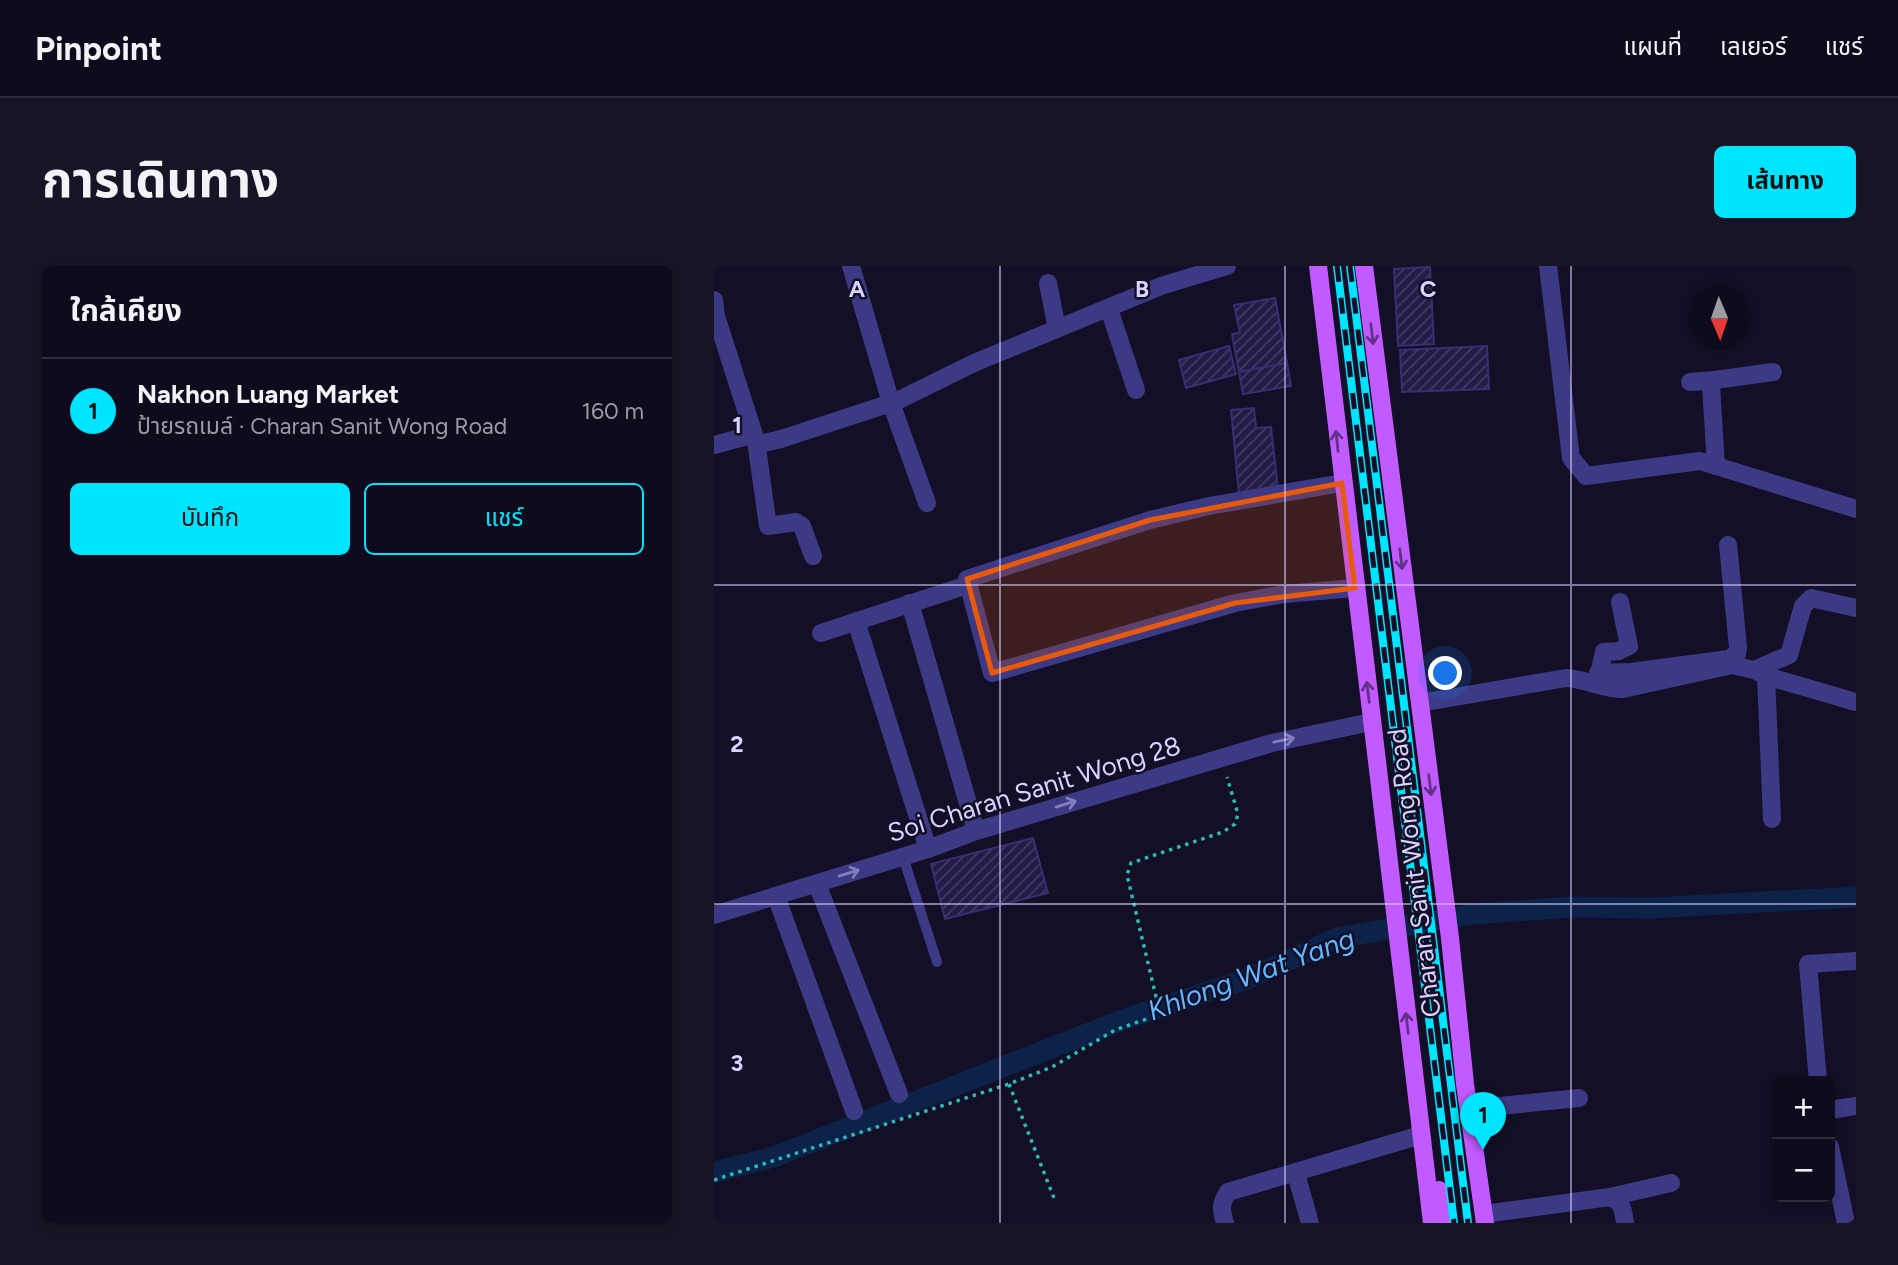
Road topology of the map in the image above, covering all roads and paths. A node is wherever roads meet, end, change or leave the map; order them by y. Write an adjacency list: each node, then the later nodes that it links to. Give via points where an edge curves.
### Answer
1 (851, 266): 14 (street)
2 (1227, 266): 7 (street, via 1161,286)
3 (1318, 266): 18 (main road, Charan Sanit Wong Road, one-way to 3)
4 (1364, 266): 33 (main road, Charan Sanit Wong Road, one-way to 33)
5 (1548, 266): 17 (street, via 1576,466 1586,476 1700,461)
6 (1048, 283): 9 (street)
7 (1110, 309): 9 (street); 13 (street)
8 (715, 311): 15 (street)
9 (1057, 329): 14 (street)
10 (1773, 372): 11 (street)
11 (1715, 380): 12 (street); 17 (street, via 1711,386)
12 (1690, 382)
13 (1136, 390)
14 (891, 403): 15 (street, via 764,443); 19 (street)
15 (754, 435): 16 (street); 22 (street, via 768,526 803,526)
16 (714, 445)
17 (1716, 466): 20 (street)
18 (1342, 483): 24 (main road, Charan Sanit Wong Road); 24 (street, via 1163,517 967,579 992,673 1235,603)
19 (927, 503)
20 (1856, 509)
21 (1728, 545): 31 (street, via 1737,654 1729,659)
22 (813, 556)
23 (958, 587): 26 (street)
24 (1354, 589): 34 (main road, Charan Sanit Wong Road, one-way to 24)
25 (1620, 602): 31 (street, via 1629,646 1604,652)
26 (910, 603): 28 (street); 37 (street)
27 (1856, 608): 30 (street, via 1811,598 1803,606 1788,655)
28 (856, 621): 29 (street); 38 (street)
29 (821, 633)
30 (1760, 673): 31 (street, via 1732,665 1623,689 1611,689); 32 (street); 36 (street)
31 (1598, 678): 33 (street, via 1566,678)
32 (1856, 702)
33 (1420, 703): 47 (main road, Charan Sanit Wong Road, one-way to 47)
34 (1371, 722): 35 (street, Soi Charan Sanit Wong 28, one-way to 34); 48 (main road, Charan Sanit Wong Road, one-way to 34)
35 (1221, 758): 37 (street, Soi Charan Sanit Wong 28, one-way to 35); 46 (path, via 1238,814 1235,824 1131,863 1127,875 1157,1016 1115,1030 1052,1067)
36 (1772, 819)
37 (976, 831): 38 (street, Soi Charan Sanit Wong 28)
38 (928, 849): 39 (street, Soi Charan Sanit Wong 28)
39 (903, 857): 40 (street, Soi Charan Sanit Wong 28, one-way to 39); 44 (lane)
40 (817, 884): 41 (street, Soi Charan Sanit Wong 28); 49 (street)
41 (776, 896): 42 (street, Soi Charan Sanit Wong 28); 54 (street)
42 (714, 915)
43 (1856, 961): 45 (street, via 1808,964)
44 (937, 962)
45 (1818, 1076)
46 (1009, 1084): 54 (path); 61 (path)
47 (1465, 1084): 52 (main road, Charan Sanit Wong Road); 62 (main road)
48 (1416, 1091): 55 (main road, Charan Sanit Wong Road); 67 (main road)
49 (899, 1094)
50 (1579, 1098): 52 (street)
51 (1856, 1106): 53 (street)
52 (1470, 1109): 62 (main road, Charan Sanit Wong Road)
53 (1835, 1109)
54 (860, 1124): 58 (path)
55 (1421, 1135): 57 (street); 66 (main road, Charan Sanit Wong Road)
56 (1835, 1166): 63 (street)
57 (1296, 1174): 64 (street, via 1227,1192 1221,1210); 65 (street)
58 (714, 1180)
59 (1671, 1183): 60 (street)
60 (1610, 1197): 62 (street); 68 (street, via 1623,1207)
61 (1054, 1198)
62 (1481, 1220)
63 (1849, 1220)
64 (1225, 1223)
65 (1310, 1223)
66 (1432, 1223)
67 (1445, 1223)
68 (1625, 1223)

